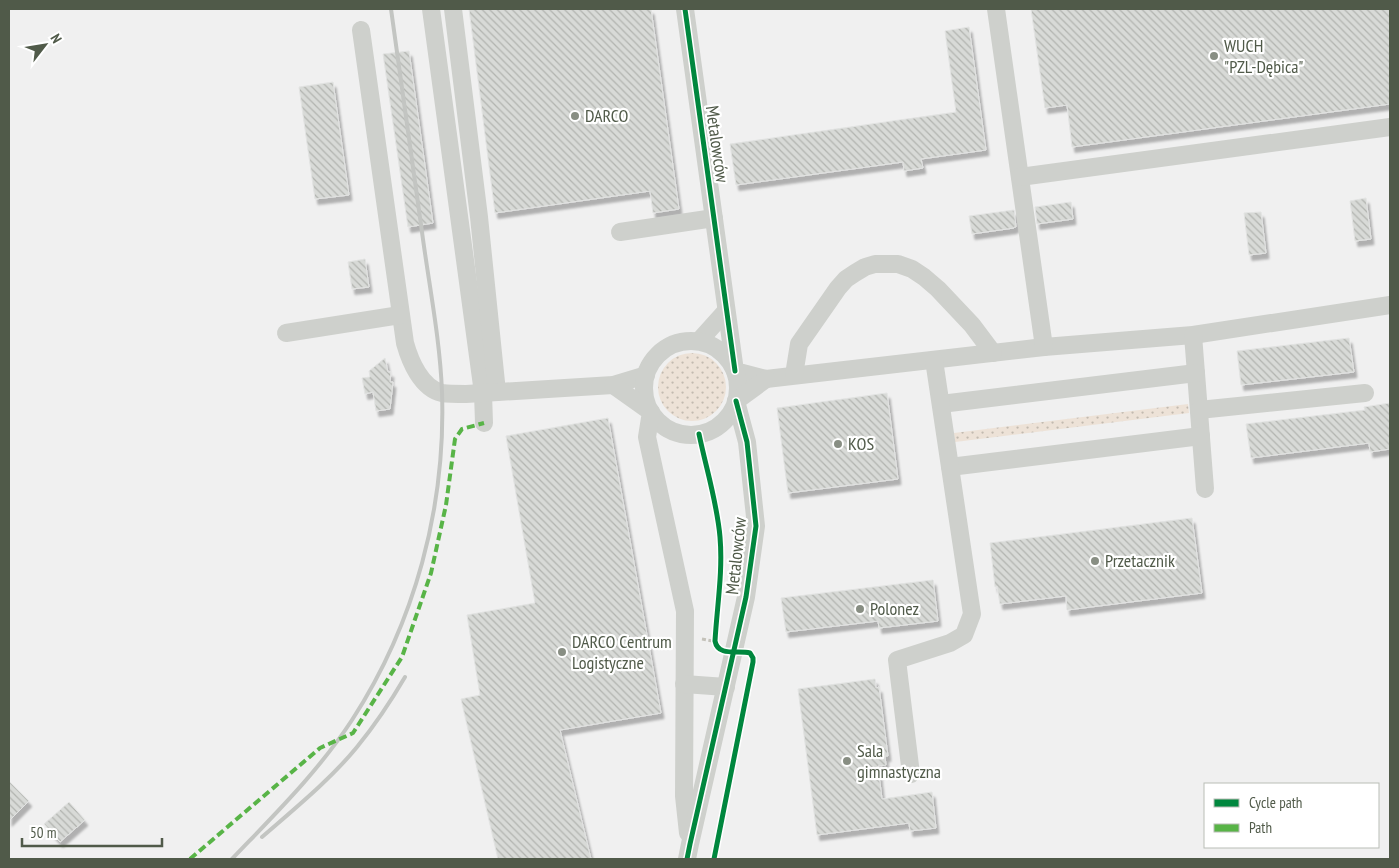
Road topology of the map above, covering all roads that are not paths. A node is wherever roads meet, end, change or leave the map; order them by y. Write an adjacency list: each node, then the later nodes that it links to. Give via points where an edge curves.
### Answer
1 (431, 9): 25 (street)
2 (453, 9): 25 (street, via 479,216)
3 (685, 9): 8 (street, Metalowców)
4 (996, 9): 7 (street)
5 (361, 30): 12 (street)
6 (1390, 127): 7 (street)
7 (1020, 177): 16 (street)
8 (714, 218): 9 (street); 11 (street, Metalowców)
9 (620, 232)
10 (1390, 305): 14 (street)
11 (726, 312): 15 (street); 19 (street, Metalowców)
12 (400, 315): 13 (street); 25 (street, via 412,364 432,389 442,393)
13 (286, 333)
14 (1193, 335): 16 (street); 20 (street)
15 (699, 341): 19 (street, via 716,348 728,358); 21 (street, via 683,341 667,347 654,360)
16 (1044, 347): 17 (street)
17 (993, 353): 18 (street); 22 (street, via 972,325 924,277 898,264 875,264 855,273 838,288 799,344)
18 (934, 360): 22 (street); 28 (street)
19 (735, 371): 23 (street); 27 (street, Metalowców)
20 (1196, 374): 28 (street); 29 (street)
21 (646, 375): 24 (street); 30 (street, Metalowców, via 644,384)
22 (794, 375): 23 (street)
23 (766, 379): 27 (street)
24 (613, 385): 25 (street); 30 (street)
25 (490, 393): 31 (street)
26 (1365, 393): 29 (street)
27 (736, 401): 30 (street, via 718,427 702,434 690,435 667,428); 36 (street, Metalowców, via 747,442 756,526 746,597 728,648)
28 (941, 404): 33 (street)
29 (1199, 410): 32 (street)
30 (651, 412): 35 (street, Metalowców, via 647,437 685,611)
31 (484, 423)
32 (1201, 436): 33 (street); 34 (street)
33 (950, 467): 37 (street, via 972,614 964,635 950,643 897,660)
34 (1205, 489)
35 (684, 684): 36 (street); 38 (street, Metalowców, via 684,796)
36 (726, 687): 38 (street, Metalowców)
37 (911, 774)
38 (689, 852)

